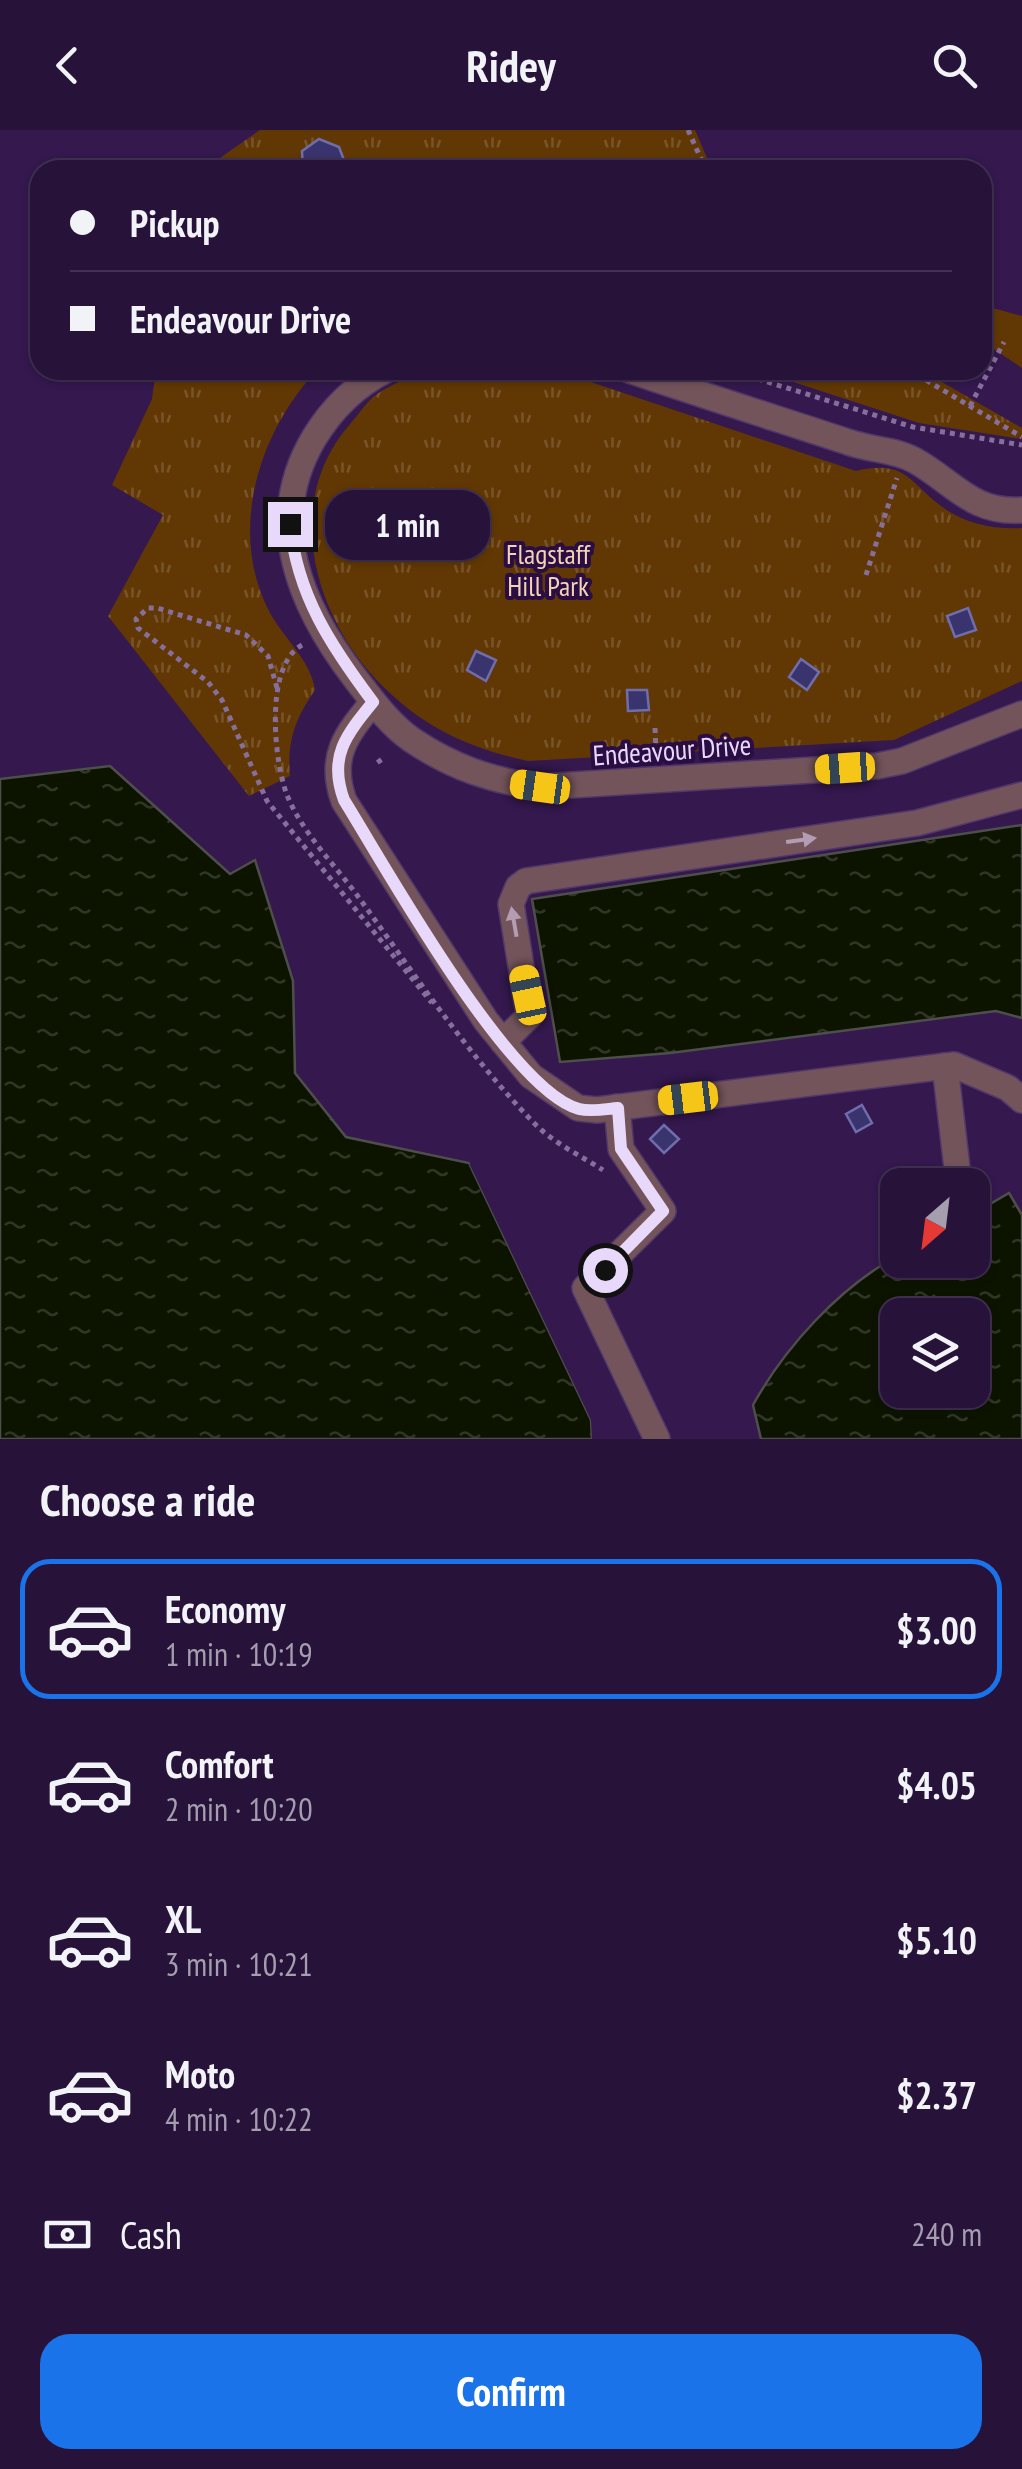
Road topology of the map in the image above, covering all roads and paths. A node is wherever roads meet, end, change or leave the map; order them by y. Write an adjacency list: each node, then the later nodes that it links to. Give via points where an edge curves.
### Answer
1 (688, 130): 2 (path)
2 (702, 160)
3 (1004, 342): 4 (path)
4 (992, 365)
5 (372, 380): 19 (street, Endeavour Drive, via 322,427 288,504 302,590 336,653)
6 (659, 380): 13 (street)
7 (761, 380): 12 (path, via 913,427)
8 (926, 380): 10 (path)
9 (984, 380): 10 (path)
10 (970, 406): 11 (path)
11 (1022, 437)
12 (1022, 446)
13 (904, 456): 14 (street, via 971,502); 15 (path)
14 (1022, 510)
15 (866, 576)
16 (302, 645): 17 (path)
17 (284, 671)
18 (278, 692): 24 (path, via 268,656 246,635 157,608 136,620 222,700 267,801)
19 (373, 702): 20 (street, Endeavour Drive, via 408,738 447,762 540,787 877,766); 25 (street, via 337,753 344,800)
20 (1022, 714)
21 (655, 728): 22 (path)
22 (656, 755)
23 (1022, 795): 25 (street, one-way to 23, via 528,1016 511,904 526,881 917,824)
24 (444, 1016)
25 (503, 1042): 28 (street, via 531,1076 578,1108)
26 (946, 1066): 27 (street, via 983,1076); 28 (street); 29 (street)
27 (1022, 1100)
28 (618, 1108): 30 (street, via 621,1149 663,1211 585,1288)
29 (957, 1168)
30 (652, 1435)

